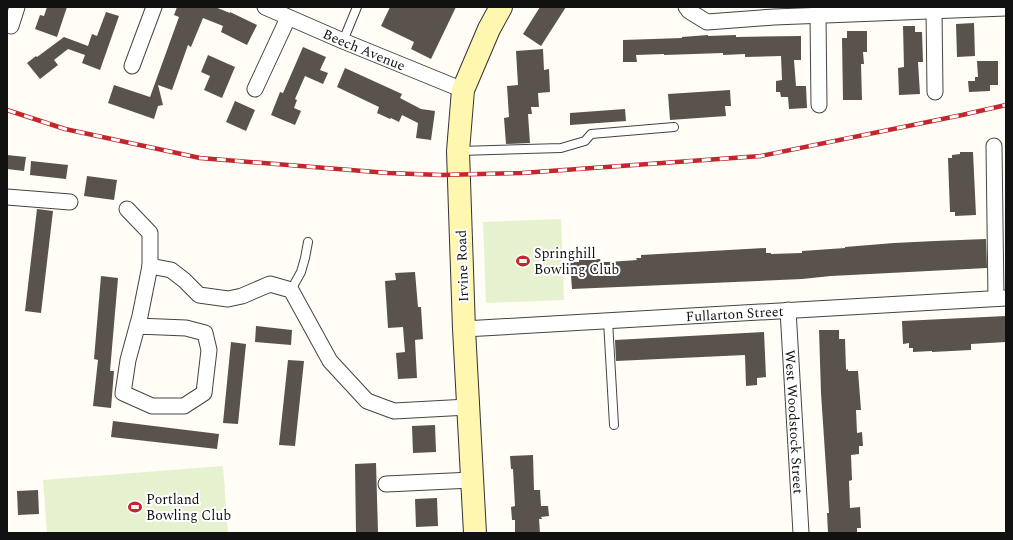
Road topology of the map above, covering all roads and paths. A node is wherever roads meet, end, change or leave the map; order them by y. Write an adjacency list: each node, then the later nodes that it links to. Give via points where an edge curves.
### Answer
1 (17, 7): 11 (street)
2 (154, 7): 13 (street)
3 (265, 7): 10 (street, Beech Avenue)
4 (357, 7): 12 (lane)
5 (501, 7): 15 (main road, Irvine Road)
6 (686, 7): 9 (street, via 707,22)
7 (1006, 8): 8 (street)
8 (934, 11): 9 (street); 16 (street)
9 (818, 16): 17 (street)
10 (288, 18): 12 (street, Beech Avenue); 14 (street)
11 (11, 26)
12 (343, 41): 15 (street, Beech Avenue)
13 (132, 66)
14 (255, 89)
15 (463, 90): 20 (main road, Irvine Road)
16 (936, 92)
17 (819, 105)
18 (674, 127): 20 (lane, via 591,134 585,141 561,148)
19 (994, 146): 27 (street)
20 (458, 151): 31 (main road, Irvine Road)
21 (7, 197): 22 (street)
22 (70, 202)
23 (126, 209): 25 (street, via 150,233)
24 (308, 242): 26 (lane, via 302,272)
25 (150, 266): 26 (street, via 171,270 199,295 228,299 270,284); 30 (street)
26 (291, 290): 32 (street, via 330,361 367,401 394,411)
27 (1001, 298): 28 (street, Fullarton Street)
28 (788, 310): 29 (street, Fullarton Street); 37 (street, West Woodstock Street)
29 (608, 321): 31 (street, Fullarton Street); 33 (lane)
30 (137, 326): 30 (street, via 123,393 152,406 184,406 204,393 209,350 206,333 186,328)
31 (464, 329): 32 (main road, Irvine Road)
32 (468, 407): 34 (main road, Irvine Road)
33 (614, 425)
34 (472, 480): 35 (street); 36 (main road, Irvine Road)
35 (386, 484)
36 (475, 533)
37 (801, 533)

